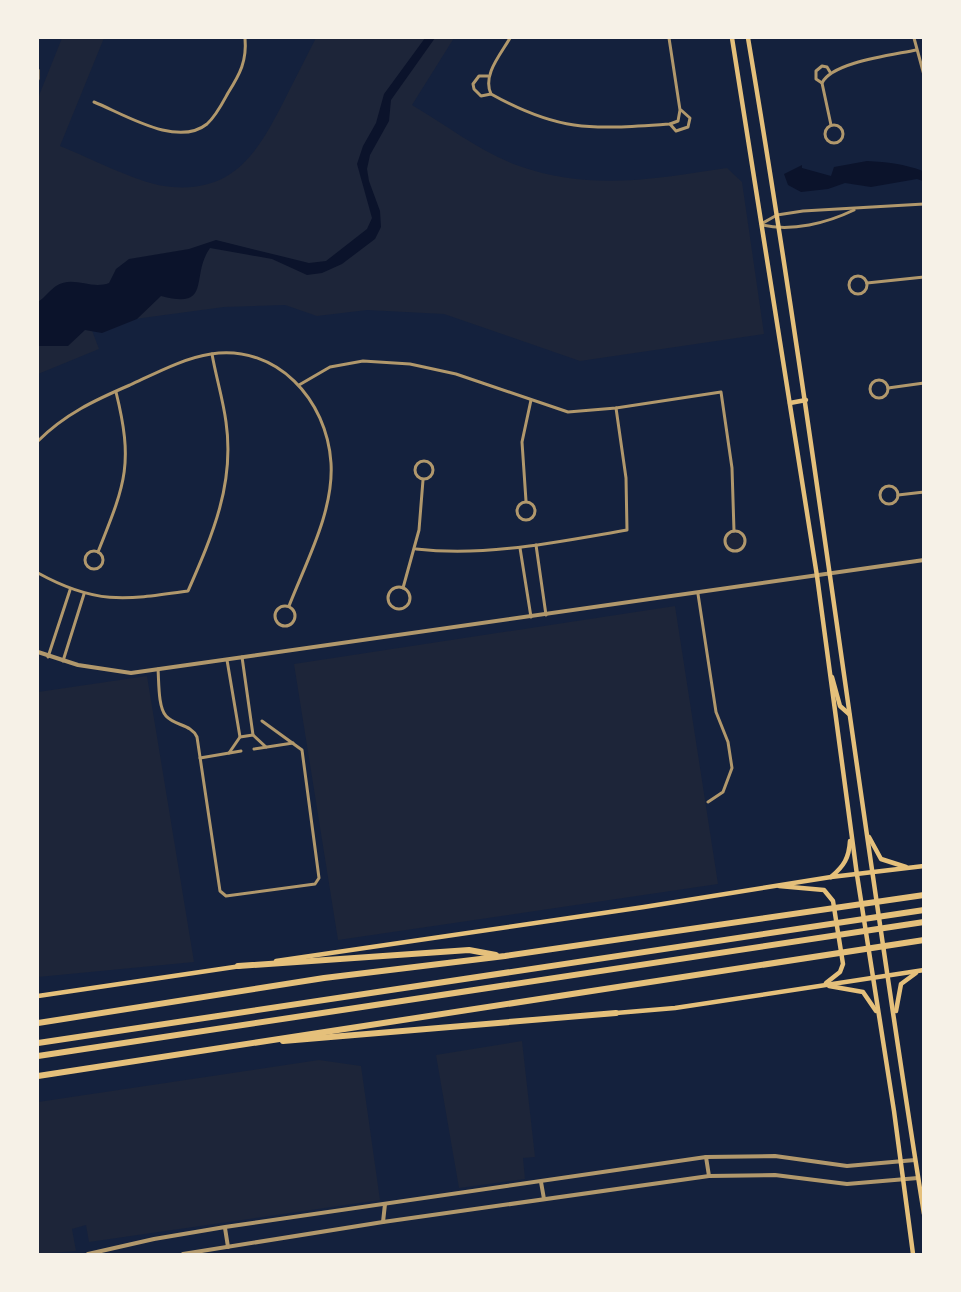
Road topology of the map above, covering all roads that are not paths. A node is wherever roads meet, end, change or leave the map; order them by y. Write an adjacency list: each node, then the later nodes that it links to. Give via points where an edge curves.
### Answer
1 (245, 38): 15 (street, via 242,71 214,117 200,128 184,133 166,132)
2 (510, 38): 11 (street)
3 (669, 38): 16 (street)
4 (732, 38): 22 (main road)
5 (748, 38): 21 (main road)
6 (914, 38): 7 (street)
7 (916, 50): 9 (street); 10 (street)
8 (38, 70): 12 (street)
9 (831, 72): 13 (street); 13 (street, via 822,66 816,71 816,79)
10 (924, 75)
11 (488, 76): 14 (street); 14 (street, via 479,76 473,84 481,96)
12 (38, 79)
13 (822, 83): 18 (street)
14 (491, 94): 17 (street, via 530,114 573,126)
15 (94, 102)
16 (680, 110): 17 (street, via 678,121); 17 (street, via 688,114 688,127 676,131)
17 (670, 124)
18 (831, 125): 18 (street, via 825,137 836,143 843,132)
19 (924, 204): 20 (street)
20 (856, 209): 21 (street, via 823,208); 23 (street, via 838,218)
21 (777, 215): 22 (street); 23 (main road)
22 (761, 224): 23 (street); 33 (main road)
23 (779, 229): 32 (main road)
24 (924, 277): 25 (street)
25 (867, 283): 25 (street, via 856,276 849,287 860,294)
26 (212, 354): 28 (street, via 264,360); 30 (street); 51 (street, via 226,423 227,481 213,532 188,591 128,598)
27 (924, 383): 29 (street)
28 (299, 385): 31 (street, via 314,374 344,363 387,362 456,374); 53 (street, via 324,429 331,479 325,509)
29 (888, 388): 29 (street, via 877,380 869,391 880,399)
30 (116, 391): 35 (street, via 66,416); 44 (street, via 125,429 126,465 119,498)
31 (531, 400): 34 (street, via 568,412); 39 (street, via 522,442)
32 (806, 400): 33 (main road); 47 (main road)
33 (790, 403): 48 (main road)
34 (616, 408): 40 (street, via 721,392 732,468); 41 (street, via 626,478 627,530)
35 (38, 441)
36 (423, 480): 36 (street, via 434,472 425,461 415,469); 43 (street)
37 (924, 492): 38 (street)
38 (898, 495): 38 (street, via 889,486 880,495 889,504)
39 (526, 501): 39 (street, via 516,511 526,520 535,511)
40 (734, 531): 40 (street, via 724,541 735,551 745,541 741,533)
41 (536, 545): 42 (street); 54 (street)
42 (520, 548): 43 (street, via 450,553); 55 (street)
43 (416, 549): 49 (street)
44 (98, 552): 44 (street, via 86,556 90,568 102,564)
45 (924, 560): 47 (street)
46 (38, 573): 50 (street)
47 (830, 574): 48 (street); 63 (main road)
48 (817, 576): 52 (street); 62 (main road)
49 (403, 588): 49 (street, via 395,588 389,594 389,602 395,608 403,608 409,602 409,594)
50 (70, 590): 51 (street); 57 (street)
51 (84, 594): 60 (street)
52 (698, 594): 54 (street); 73 (street, via 716,712 728,742 732,768 723,792)
53 (290, 606): 53 (street, via 281,606 276,612 276,620 282,626 290,626 295,620)
54 (546, 615): 55 (street)
55 (531, 617): 58 (street)
56 (38, 652): 57 (street)
57 (48, 657): 60 (street)
58 (242, 657): 59 (street); 65 (street)
59 (227, 660): 61 (street); 66 (street)
60 (63, 661): 61 (street, via 131,673)
61 (158, 669): 72 (street, via 163,711 168,718 194,730)
62 (829, 669): 63 (main road, via 840,706); 75 (main road)
63 (849, 714): 74 (main road)
64 (261, 721): 67 (street)
65 (253, 735): 66 (street); 68 (street)
66 (240, 737): 71 (street)
67 (293, 743): 68 (street); 72 (street, via 302,750 320,868 315,884 226,896 220,891)
68 (266, 747): 69 (street)
69 (254, 749)
70 (242, 751): 71 (street)
71 (229, 753): 72 (street)
72 (200, 758)
73 (708, 802)
74 (866, 830): 77 (main road, via 881,859); 78 (main road)
75 (851, 833): 79 (main road); 80 (main road, via 849,855)
76 (924, 866): 77 (main road)
77 (909, 868): 78 (main road)
78 (873, 873): 79 (main road); 89 (main road)
79 (857, 875): 80 (main road); 90 (main road)
80 (831, 877): 81 (main road)
81 (771, 886): 87 (main road); 91 (main road, via 813,887 829,893 843,964 840,972)
82 (921, 895): 86 (highway)
83 (922, 910): 97 (highway)
84 (923, 922): 99 (highway)
85 (924, 940): 98 (highway)
86 (505, 956): 87 (highway, via 469,951); 96 (highway, via 324,978)
87 (238, 966): 92 (main road)
88 (921, 970): 89 (main road); 95 (main road, via 901,984)
89 (888, 975): 90 (main road); 95 (main road)
90 (873, 977): 91 (main road); 94 (main road)
91 (824, 985): 93 (main road); 94 (main road, via 863,992)
92 (38, 996)
93 (616, 1013): 98 (highway)
94 (879, 1016): 104 (main road)
95 (895, 1019): 103 (main road)
96 (38, 1023)
97 (38, 1043)
98 (217, 1048): 100 (highway)
99 (38, 1056)
100 (38, 1076)
101 (706, 1157): 104 (street, via 775,1156 847,1166); 105 (street); 108 (street)
102 (924, 1159): 103 (street)
103 (915, 1160): 104 (street); 106 (main road)
104 (901, 1162): 107 (main road)
105 (709, 1176): 107 (street, via 775,1175 847,1184); 109 (street)
106 (921, 1178): 107 (street); 111 (main road)
107 (904, 1179): 118 (main road)
108 (541, 1182): 109 (street); 110 (street)
109 (544, 1199): 112 (street)
110 (385, 1204): 112 (street); 113 (street)
111 (924, 1214)
112 (383, 1222): 114 (street)
113 (225, 1227): 114 (street); 115 (street)
114 (228, 1248): 117 (street)
115 (111, 1252): 116 (street)
116 (87, 1254)
117 (183, 1254)
118 (913, 1254)

